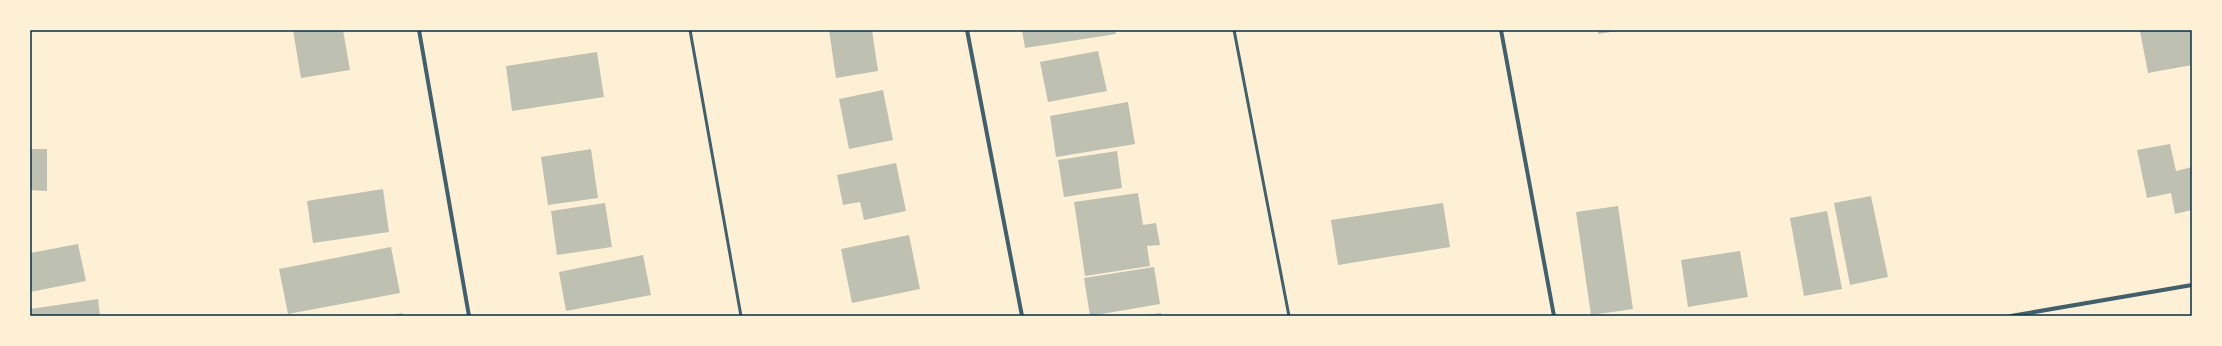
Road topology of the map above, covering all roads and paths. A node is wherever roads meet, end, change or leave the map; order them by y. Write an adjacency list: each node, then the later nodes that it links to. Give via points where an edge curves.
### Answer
1 (419, 30): 7 (street)
2 (690, 30): 8 (lane)
3 (967, 30): 9 (street)
4 (1234, 30): 10 (lane)
5 (1501, 30): 11 (street)
6 (2192, 285): 12 (street)
7 (469, 316)
8 (741, 316)
9 (1022, 316)
10 (1288, 316)
11 (1554, 316)
12 (2011, 316)

